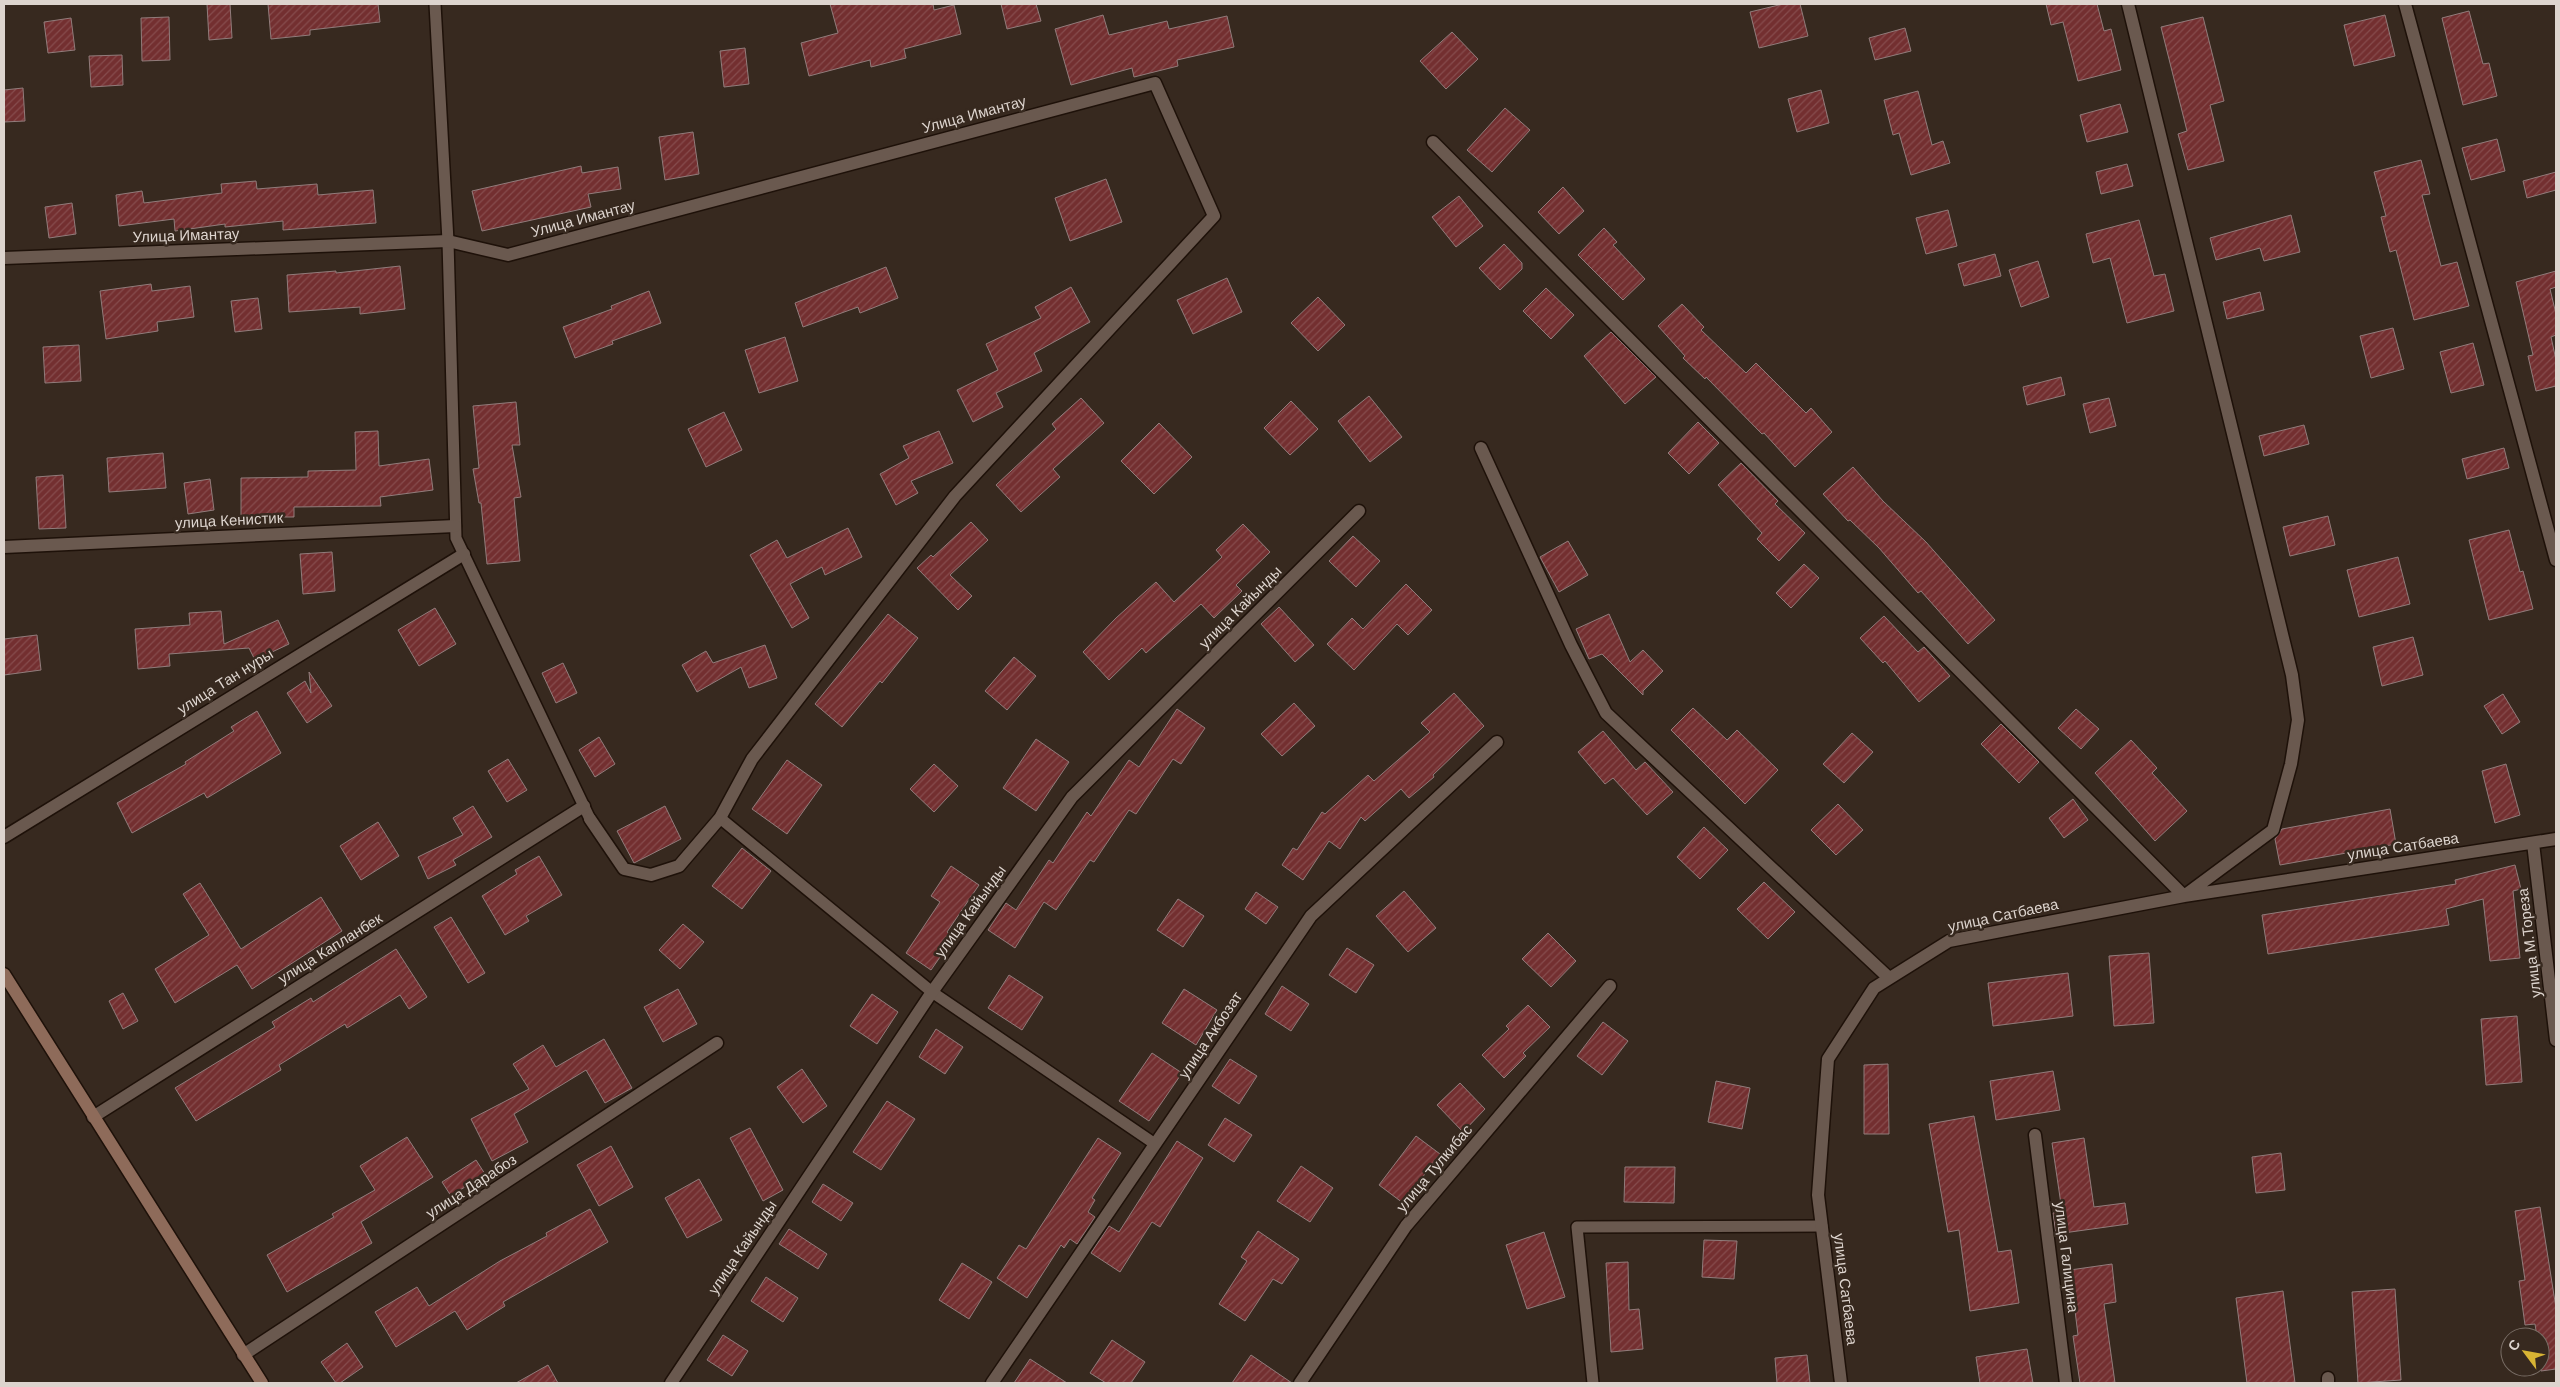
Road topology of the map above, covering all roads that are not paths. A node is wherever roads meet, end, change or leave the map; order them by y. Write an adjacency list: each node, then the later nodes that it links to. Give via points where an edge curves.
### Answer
1 (435, 4): 5 (lane)
2 (2128, 4): 20 (street, via 2292,675 2298,720 2291,764 2273,830)
3 (2405, 4): 12 (street)
4 (1433, 142): 20 (street)
5 (448, 241): 6 (street, Улица Имантау); 9 (lane); 15 (street, Улица Имантау, via 508,255 1155,83 1214,216 955,496 752,759)
6 (4, 258)
7 (1481, 448): 22 (street, via 1571,645 1606,713)
8 (1359, 511): 24 (street, улица Кайынды, via 1072,797)
9 (455, 526): 10 (street, улица Кенистик); 11 (lane, via 456,538)
10 (4, 546)
11 (464, 554): 14 (lane); 17 (street, улица Тан нуры)
12 (2556, 560)
13 (1497, 742): 29 (street, улица Акбозат, via 1311,916)
14 (584, 806): 16 (lane); 27 (street, улица Капланбек)
15 (720, 818): 16 (street, via 679,866 651,875 624,869); 24 (lane)
16 (590, 819)
17 (4, 837)
18 (2556, 839): 19 (street, улица Сатбаева)
19 (2534, 843): 20 (street, улица Сатбаева); 25 (street, улица М.Тореза)
20 (2184, 896): 22 (street, улица Сатбаева, via 1949,941)
21 (4, 974): 27 (street)
22 (1889, 978): 30 (street, улица Сатбаева, via 1874,988 1828,1059 1818,1195)
23 (1610, 986): 35 (street, улица Тулкибас, via 1406,1226)
24 (932, 992): 29 (lane); 33 (street, улица Кайынды)
25 (2556, 1040)
26 (717, 1043): 31 (street, улица Дарабоз)
27 (94, 1117): 31 (street)
28 (2036, 1136): 38 (street, улица Галицина)
29 (1155, 1144): 34 (street, улица Акбозат)
30 (1822, 1226): 36 (lane, via 1577,1227); 37 (street, улица Сатбаева)
31 (243, 1355): 32 (street)
32 (262, 1383)
33 (671, 1383)
34 (992, 1383)
35 (1300, 1383)
36 (1593, 1383)
37 (1842, 1383)
38 (2066, 1383)

